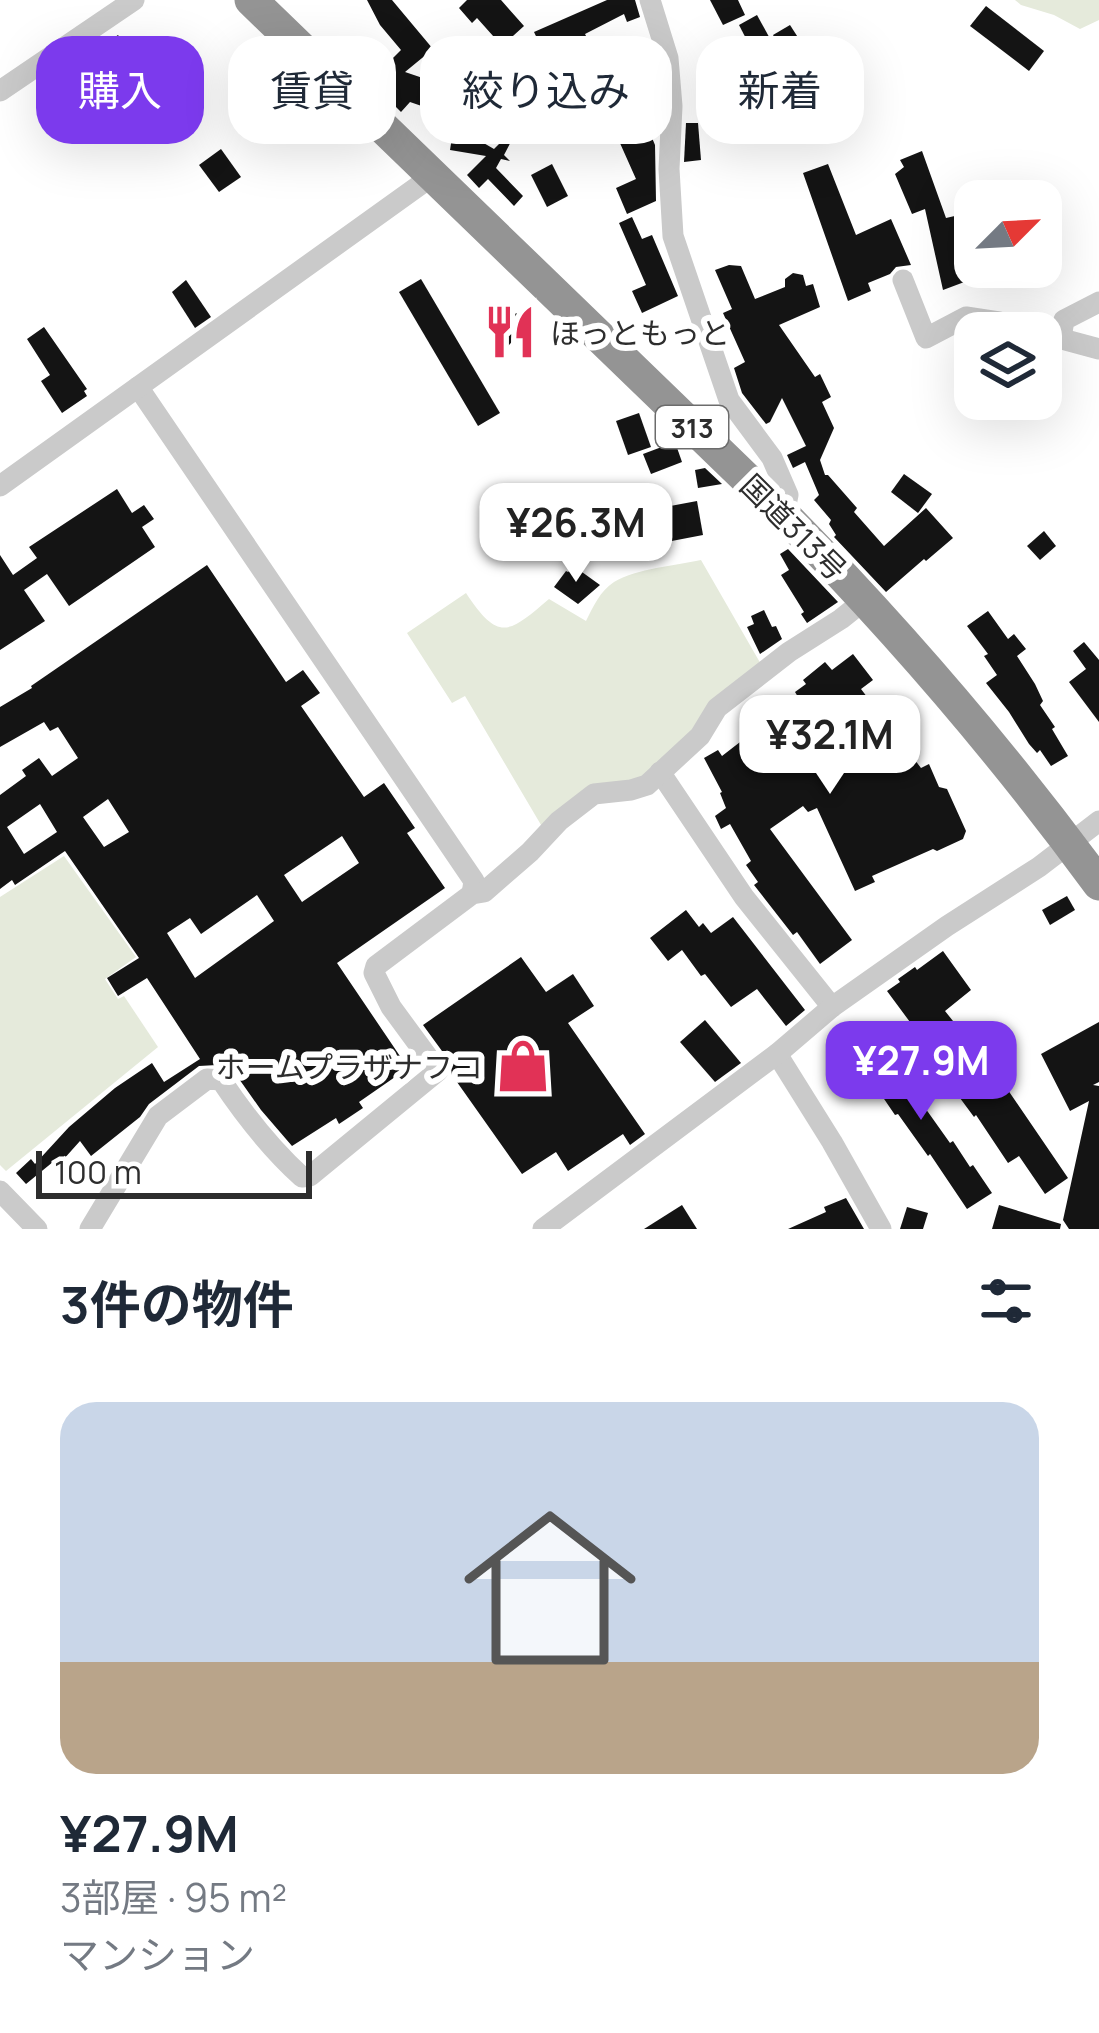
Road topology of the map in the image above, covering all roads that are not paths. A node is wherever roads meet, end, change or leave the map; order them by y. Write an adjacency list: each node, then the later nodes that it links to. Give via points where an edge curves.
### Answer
1 (134, 0): 4 (street)
2 (251, 0): 5 (highway, 国道313号 / 313)
3 (650, 0): 14 (street, via 668,58 673,236 729,400 772,458 788,496)
4 (0, 91)
5 (431, 177): 12 (street); 14 (highway, 国道313号 / 313)
6 (903, 280): 8 (street, via 926,338)
7 (1099, 302): 9 (street, via 1064,320)
8 (954, 323)
9 (1062, 332)
10 (1062, 338): 11 (street)
11 (1099, 349)
12 (138, 387): 13 (street); 20 (street, via 474,881)
13 (0, 486)
14 (784, 515): 15 (highway, 国道313号 / 313)
15 (866, 599): 16 (street, via 717,708); 18 (highway, 国道313号 / 313)
16 (660, 772): 20 (street, via 647,785 593,794 484,892); 21 (street, via 744,898)
17 (1099, 821): 18 (street)
18 (1069, 843): 19 (highway, 国道313号 / 313); 21 (street)
19 (1099, 884)
20 (472, 893): 26 (street, via 374,973 438,1071 302,1177 220,1080 207,1079 158,1116)
21 (832, 1007): 22 (street)
22 (777, 1054): 24 (street); 27 (street)
23 (0, 1191): 25 (street)
24 (554, 1226)
25 (37, 1229)
26 (90, 1229)
27 (881, 1229)

